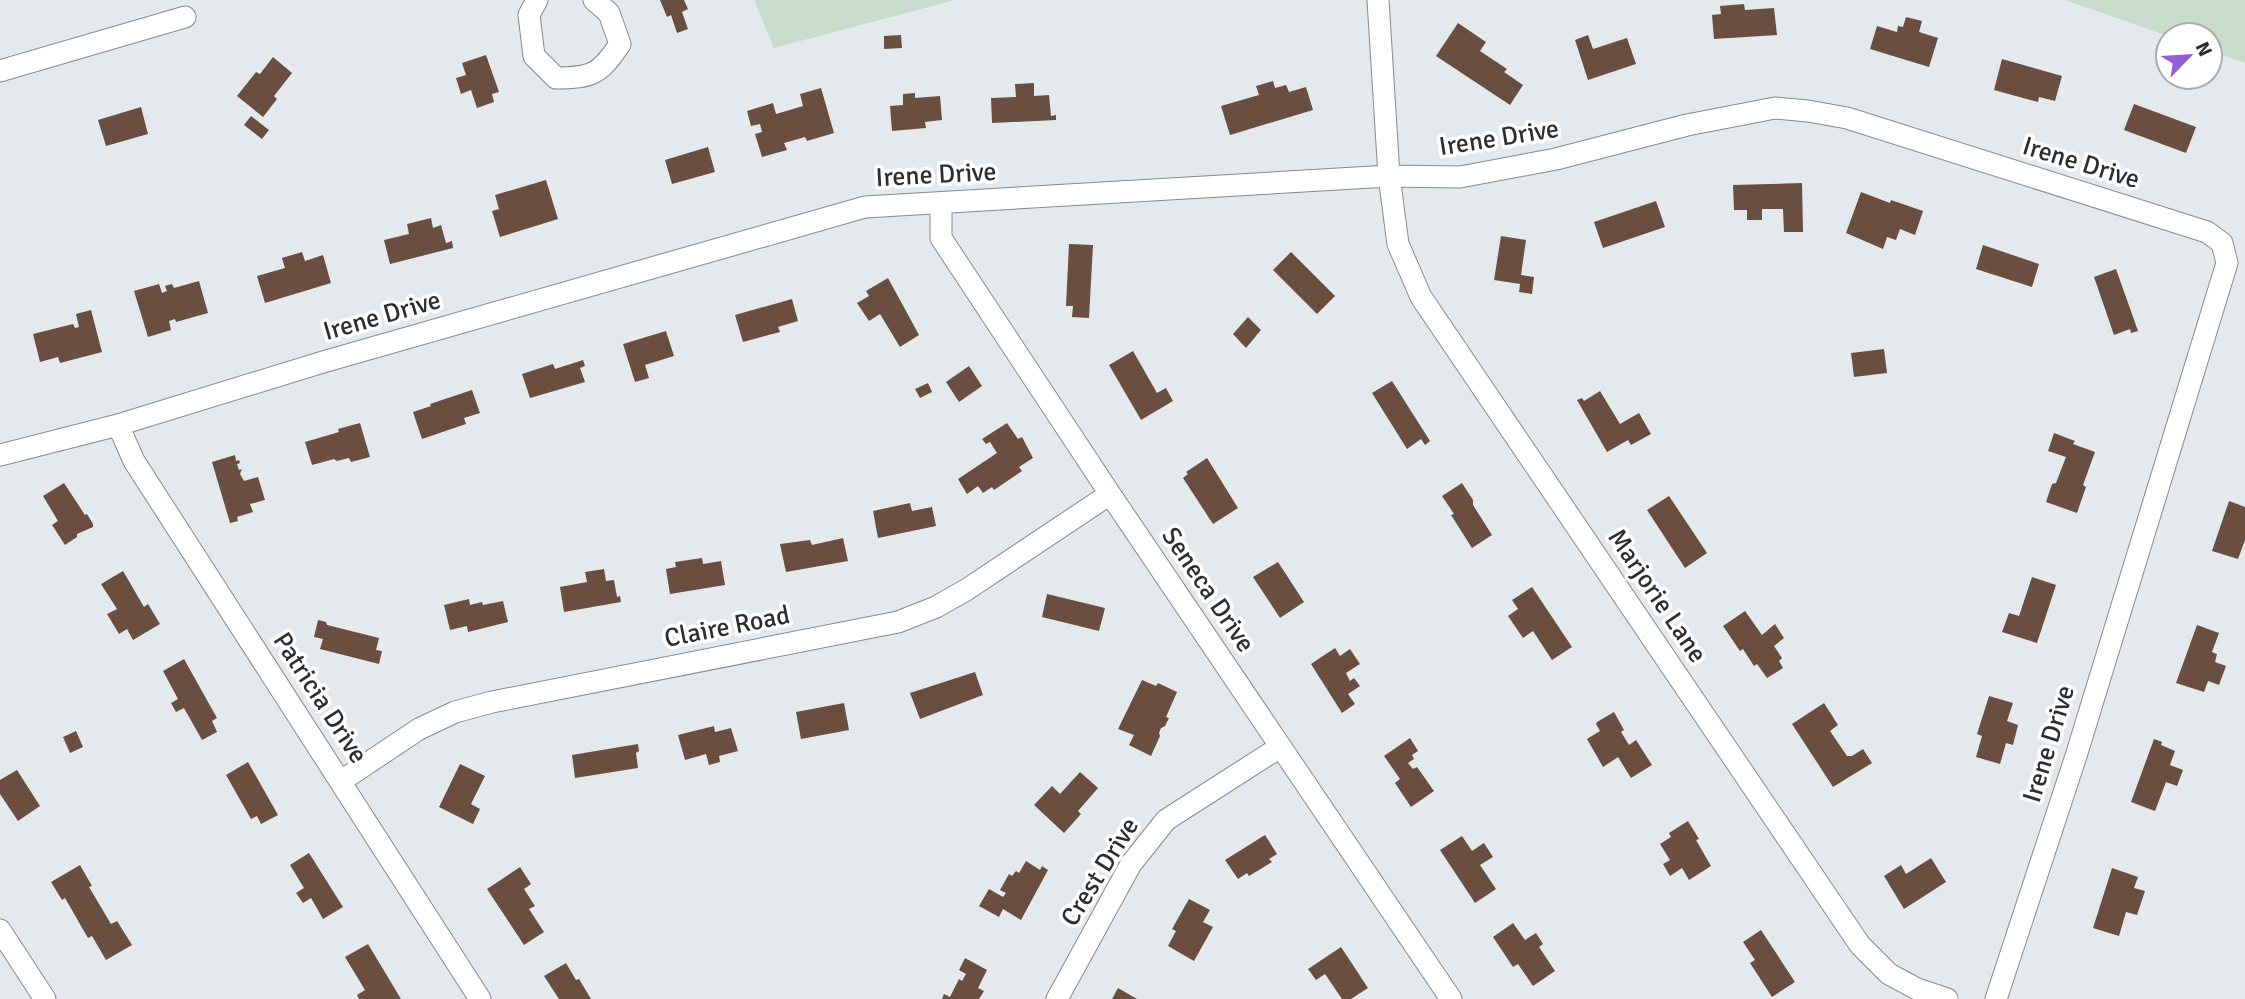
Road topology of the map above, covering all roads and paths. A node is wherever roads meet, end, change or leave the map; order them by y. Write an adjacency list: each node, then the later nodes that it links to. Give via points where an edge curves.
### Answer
1 (537, 0): 2 (street, via 529,15 534,56 556,78 583,78 606,65 620,44 609,13)
2 (594, 0)
3 (1378, 0): 6 (street, Marjorie Lane)
4 (185, 17): 5 (street)
5 (0, 71)
6 (1389, 176): 7 (street, Irene Drive); 18 (street, Marjorie Lane, via 1398,244 1420,297 1860,945 1889,974); 19 (street, Irene Drive, via 1460,177 1775,108 1847,118 2207,232 2222,243 2227,263 2076,756)
7 (941, 203): 8 (street, Irene Drive, via 865,207); 10 (street, Seneca Drive, via 941,238)
8 (118, 425): 9 (street, Irene Drive); 12 (street, Patricia Drive, via 134,461)
9 (0, 455)
10 (1110, 494): 11 (street, Seneca Drive); 12 (street, Claire Road, via 966,590 898,622 455,712 419,729)
11 (1280, 747): 16 (street, Crest Drive, via 1166,820 1131,864); 17 (street, Seneca Drive)
12 (341, 781): 15 (street, Patricia Drive)
13 (0, 930): 14 (street)
14 (45, 999)
15 (480, 999)
16 (1057, 999)
17 (1451, 999)
18 (1947, 999)
19 (1996, 999)

